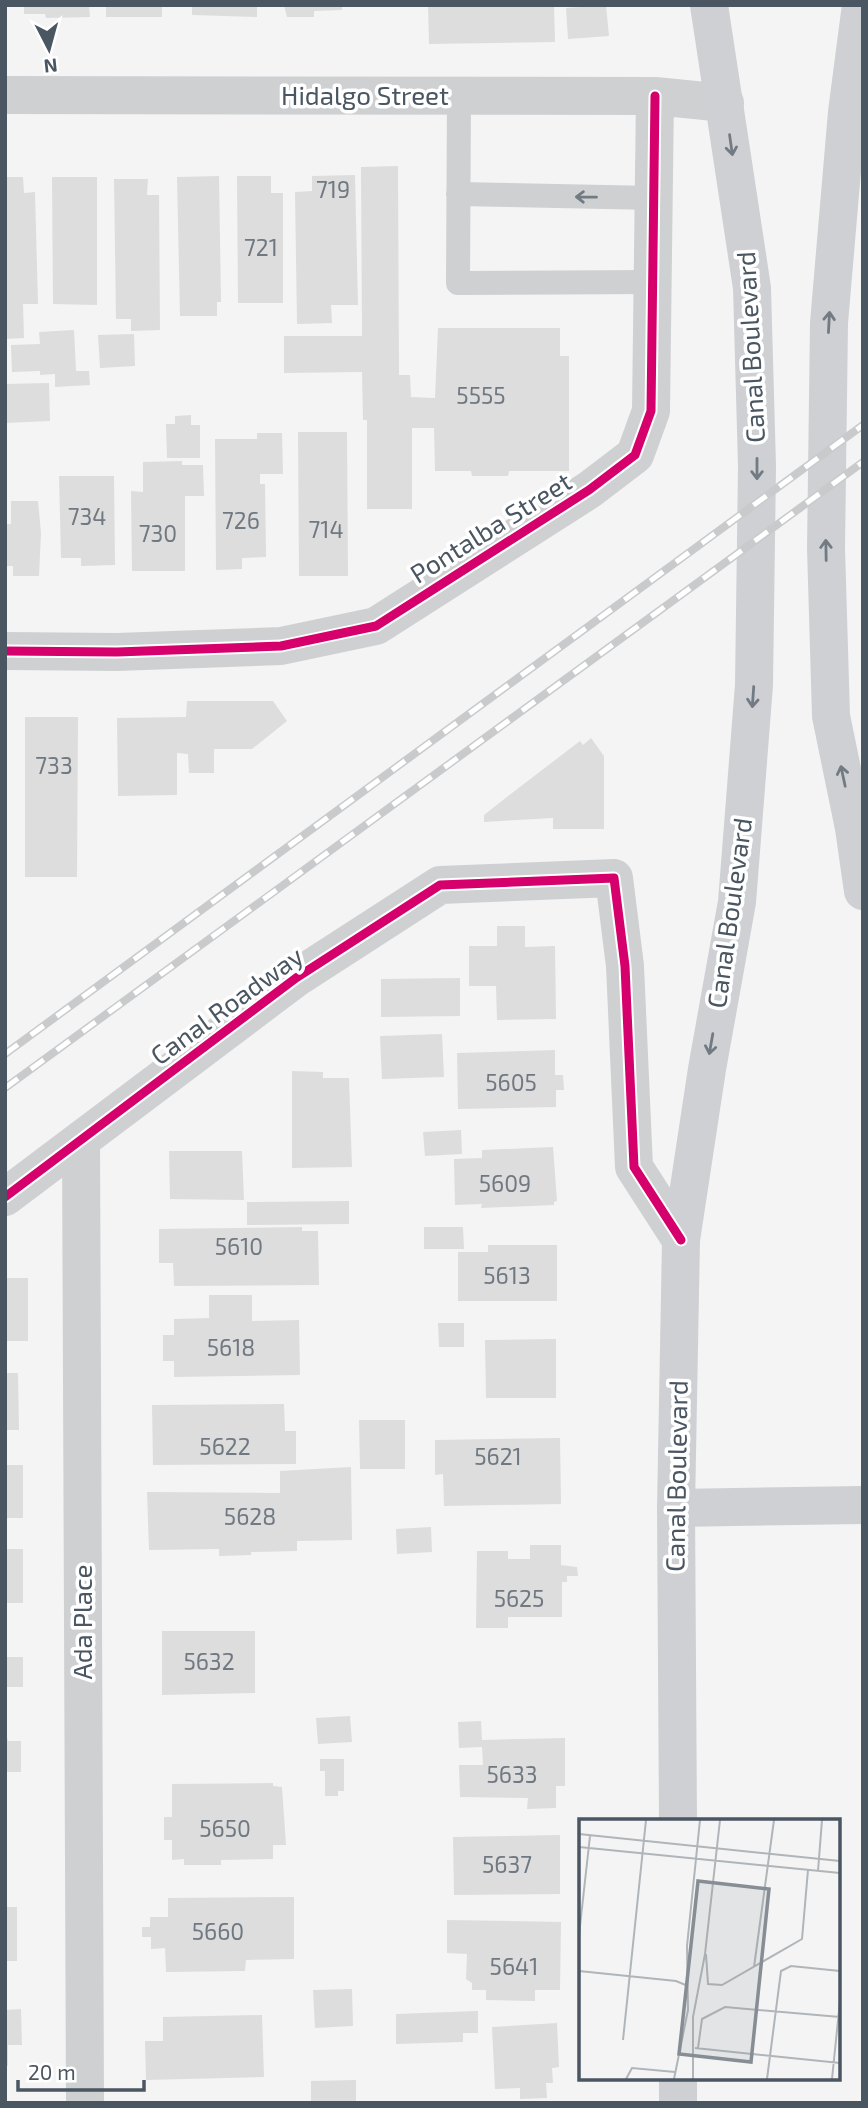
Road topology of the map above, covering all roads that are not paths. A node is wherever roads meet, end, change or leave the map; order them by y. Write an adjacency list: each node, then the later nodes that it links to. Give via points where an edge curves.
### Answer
1 (709, 5): 6 (main road, Canal Boulevard)
2 (861, 5): 11 (main road, one-way to 2, via 831,716 825,548 829,323)
3 (5, 95): 4 (street, Hidalgo Street)
4 (459, 96): 5 (street, Hidalgo Street); 7 (lane)
5 (655, 96): 6 (street, Hidalgo Street); 8 (street, Pontalba Street)
6 (725, 103): 15 (main road, Canal Boulevard, one-way to 15, via 752,288 758,466 754,684 737,902)
7 (458, 194): 8 (lane, one-way to 7); 9 (lane, via 458,283)
8 (654, 198): 9 (street, Pontalba Street)
9 (653, 282): 10 (street, Pontalba Street, via 651,411 635,455 589,490 376,626 281,646)
10 (5, 651)
11 (859, 829): 12 (main road)
12 (863, 891)
13 (80, 1141): 14 (street, Canal Roadway); 15 (street, Canal Roadway, via 296,978 440,886 614,878 625,966 634,1167); 20 (street, Ada Place)
14 (5, 1197)
15 (681, 1240): 17 (main road, Canal Boulevard)
16 (863, 1505): 17 (main road)
17 (676, 1508): 18 (main road, Canal Boulevard)
18 (678, 1819)
19 (678, 2080): 21 (main road)
20 (85, 2103)
21 (678, 2103)

